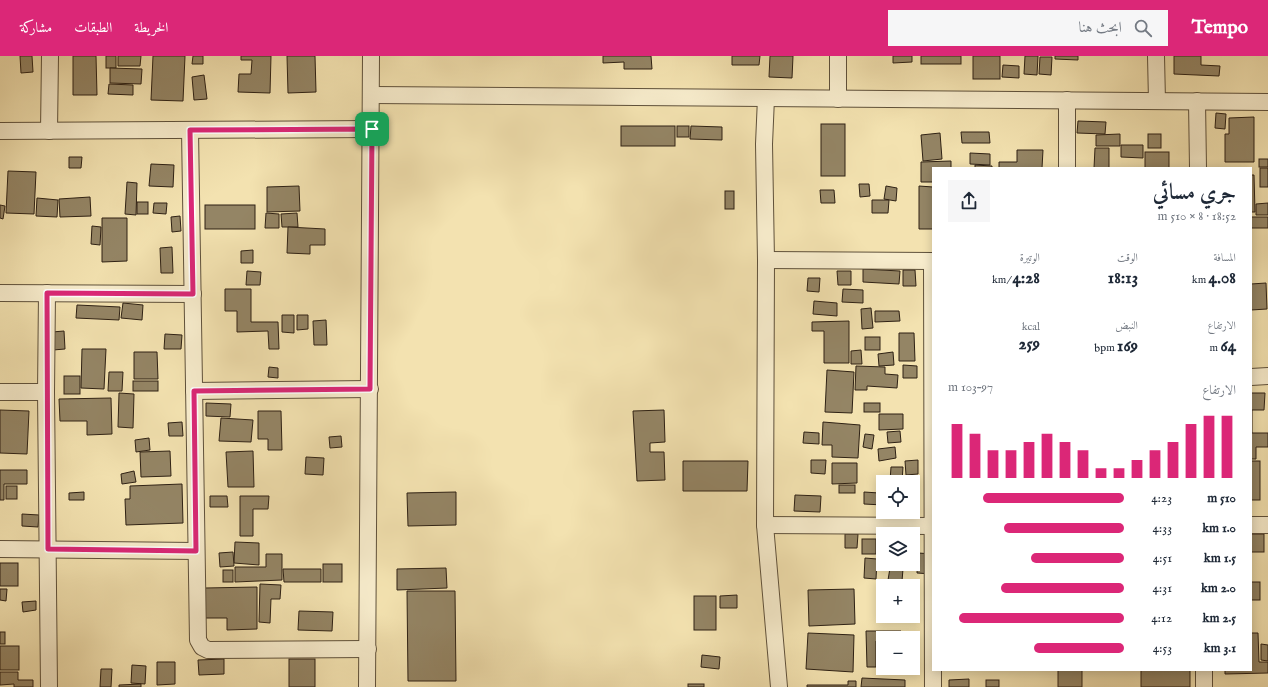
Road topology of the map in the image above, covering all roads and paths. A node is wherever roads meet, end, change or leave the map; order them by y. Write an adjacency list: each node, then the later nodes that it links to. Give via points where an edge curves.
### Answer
1 (50, 56): 15 (street)
2 (372, 56): 5 (street)
3 (838, 56): 7 (street)
4 (1156, 56): 9 (street)
5 (372, 96): 6 (street); 12 (street)
6 (766, 98): 7 (street); 18 (street)
7 (838, 98): 8 (street)
8 (1067, 100): 9 (street); 16 (street)
9 (1157, 101): 10 (street)
10 (1197, 101): 11 (street); 17 (street)
11 (1268, 102)
12 (372, 129): 13 (street); 25 (street)
13 (190, 130): 15 (street); 22 (street)
14 (0, 131): 15 (street)
15 (49, 131)
16 (1067, 167)
17 (1198, 167)
18 (766, 260): 19 (street); 29 (street)
19 (932, 261)
20 (0, 293): 21 (street)
21 (47, 293): 22 (street); 28 (street)
22 (193, 294): 26 (street)
23 (1268, 376): 24 (street)
24 (1252, 377)
25 (370, 389): 26 (street); 37 (street)
26 (194, 391): 35 (street)
27 (0, 392): 28 (street)
28 (46, 392): 34 (street)
29 (765, 525): 32 (street); 42 (street)
30 (1252, 525): 31 (street)
31 (1268, 525)
32 (932, 526): 36 (street)
33 (0, 549): 34 (street)
34 (48, 549): 35 (street); 40 (street)
35 (196, 551): 37 (street, via 198,640 202,647 208,650)
36 (932, 642)
37 (368, 649): 41 (street)
38 (933, 671): 43 (street)
39 (1204, 671): 44 (street)
40 (49, 687)
41 (367, 687)
42 (779, 687)
43 (933, 687)
44 (1204, 687)

